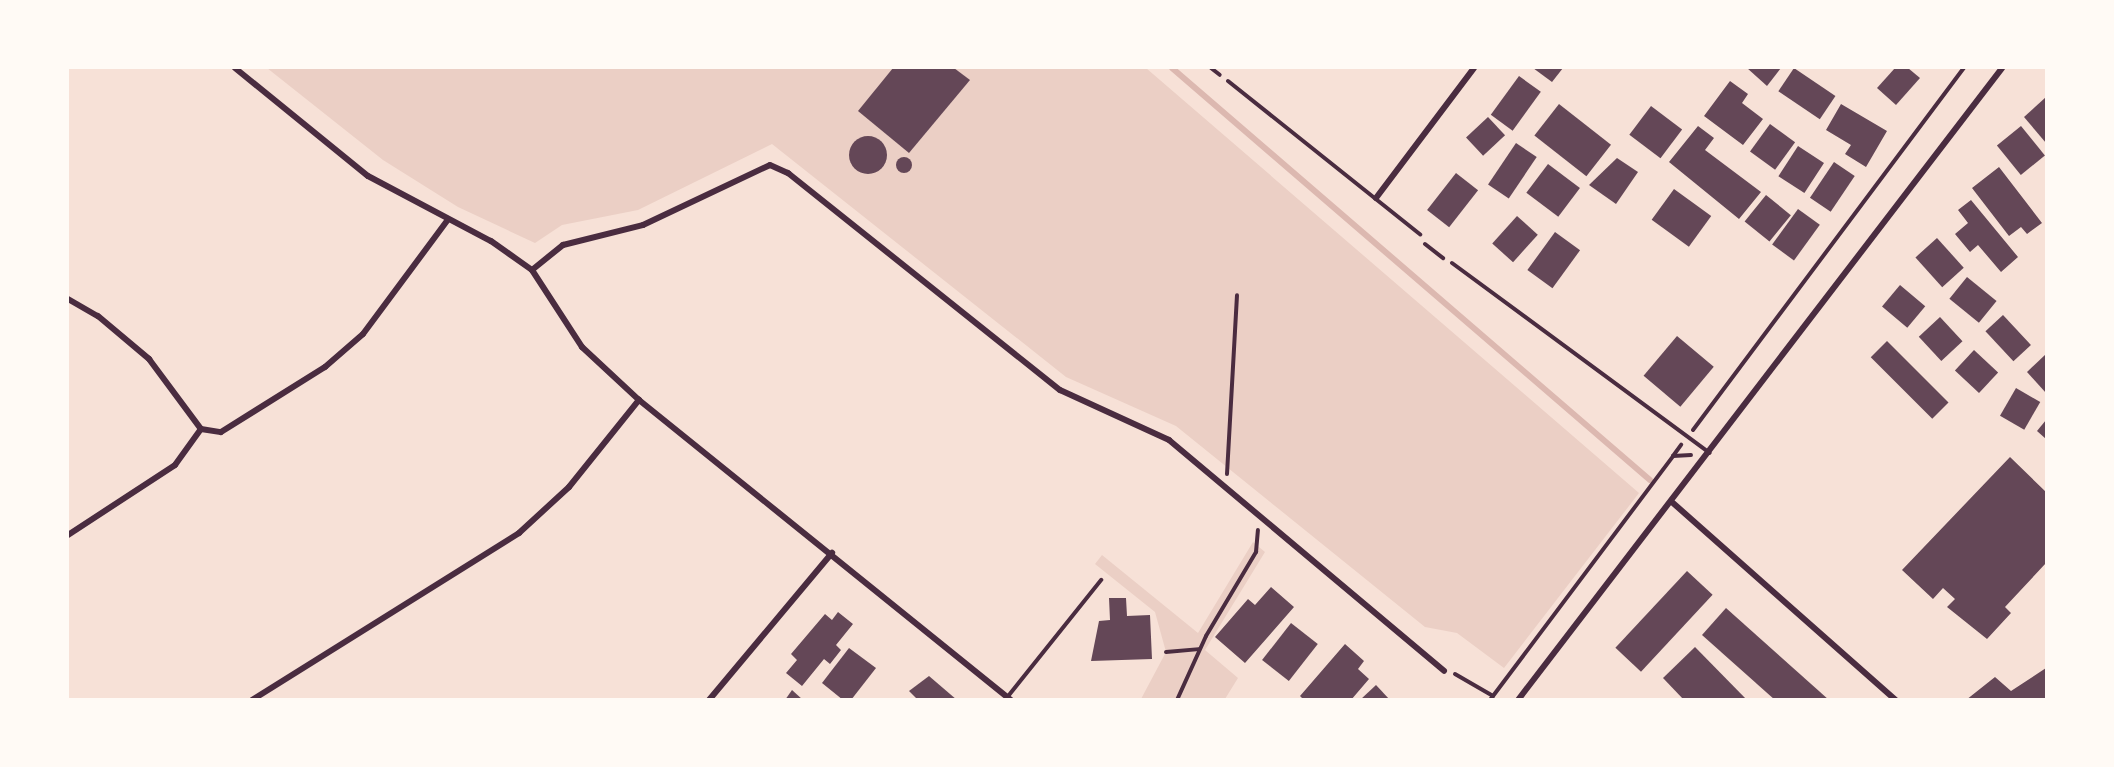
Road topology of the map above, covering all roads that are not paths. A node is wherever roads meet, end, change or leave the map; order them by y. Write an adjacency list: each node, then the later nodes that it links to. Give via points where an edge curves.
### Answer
1 (235, 68): 8 (street, via 368,176)
2 (1211, 68): 5 (lane)
3 (1474, 68): 7 (street)
4 (2000, 69): 15 (street)
5 (1220, 75)
6 (1228, 81): 7 (lane)
7 (1376, 198): 9 (lane)
8 (447, 221): 11 (street, via 490,241); 14 (street, via 370,326 325,368 237,426 221,432)
9 (1420, 234)
10 (1452, 263): 15 (lane)
11 (532, 270): 13 (street, via 582,347); 20 (street, via 563,245 643,225 770,165 788,173 1060,390 1169,440)
12 (68, 299): 14 (street, via 98,316 149,359)
13 (639, 400): 18 (street); 22 (street, via 568,487 519,533)
14 (201, 429): 17 (street, via 176,465)
15 (1710, 453): 16 (street)
16 (1673, 504): 24 (street); 25 (street)
17 (68, 535)
18 (832, 553): 21 (street); 23 (street)
19 (1101, 580): 21 (lane)
20 (1444, 671)
21 (1008, 698)
22 (252, 699)
23 (709, 699)
24 (1518, 699)
25 (1896, 699)

